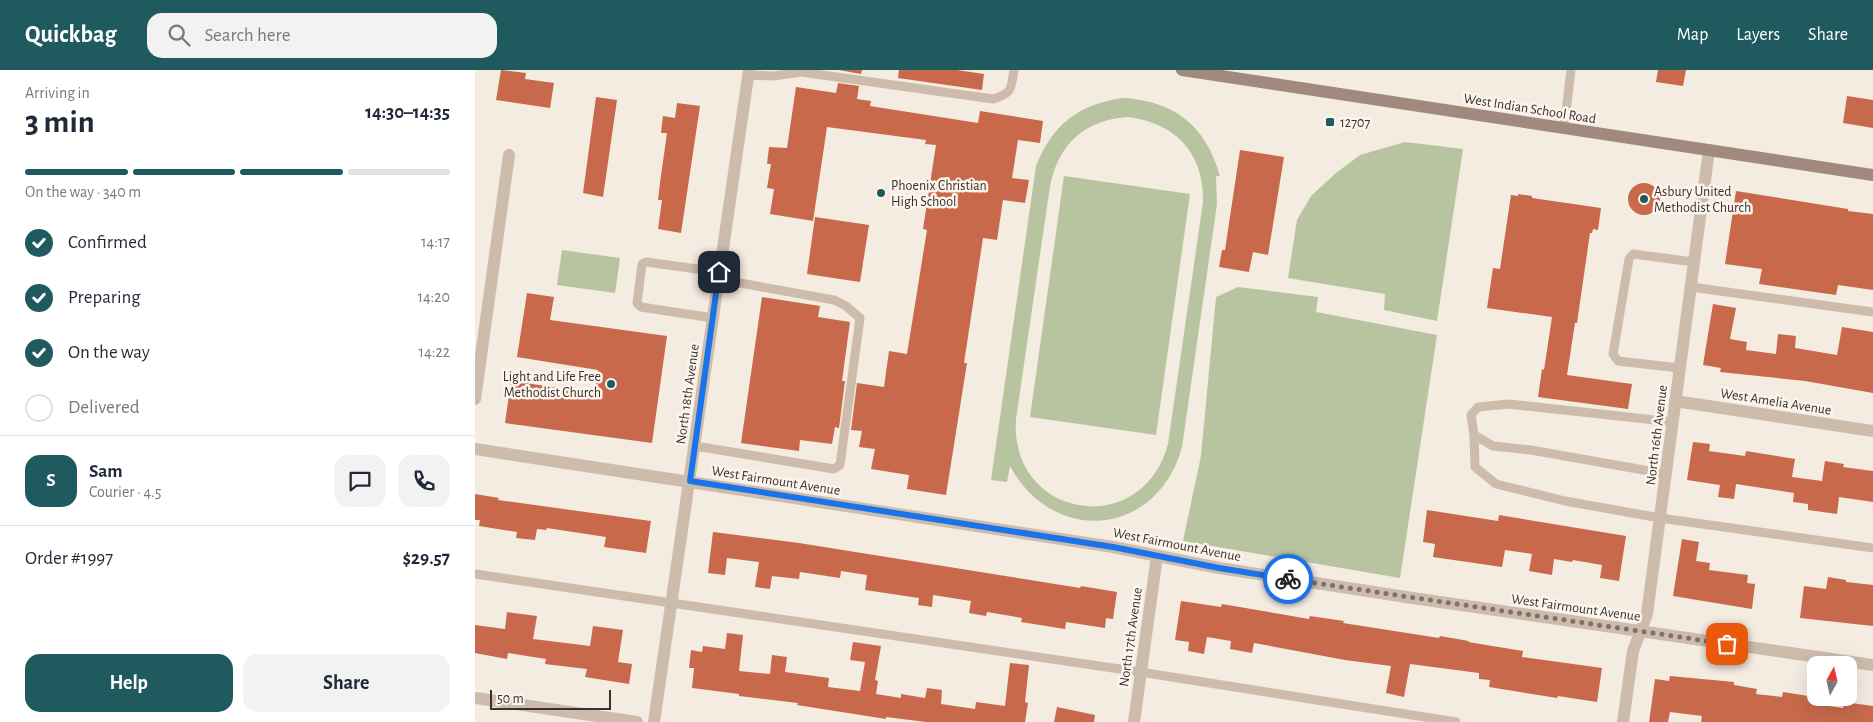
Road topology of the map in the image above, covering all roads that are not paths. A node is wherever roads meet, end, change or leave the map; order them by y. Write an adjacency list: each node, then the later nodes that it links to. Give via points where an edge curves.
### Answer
1 (1014, 70): 4 (lane, via 1011,90 993,99 801,72 773,76)
2 (1182, 70): 5 (main road, West Indian School Road)
3 (1571, 70): 6 (lane)
4 (749, 72): 11 (street, North 18th Avenue)
5 (1226, 73): 6 (main road, West Indian School Road)
6 (1564, 128): 7 (main road, West Indian School Road)
7 (1709, 150): 9 (main road, West Indian School Road); 10 (street, North 16th Avenue)
8 (509, 155): 16 (street)
9 (1873, 175)
10 (1694, 262): 12 (street, North 16th Avenue); 15 (lane, via 1633,254 1629,259 1613,354 1618,361)
11 (719, 276): 14 (street, North 18th Avenue); 14 (lane, via 646,262 641,264 637,303 641,307); 21 (lane, via 834,300 860,318 840,465 834,470)
12 (1691, 287): 13 (lane); 15 (street, North 16th Avenue)
13 (1873, 312)
14 (713, 318): 21 (street, North 18th Avenue)
15 (1680, 368): 17 (street, North 16th Avenue)
16 (475, 399)
17 (1675, 401): 18 (street, North 16th Avenue); 19 (street, West Amelia Avenue)
18 (1673, 422): 20 (lane, via 1509,404 1478,407 1471,415); 23 (street, North 16th Avenue)
19 (1873, 431)
20 (1474, 435): 23 (lane, via 1493,446); 25 (lane, via 1475,467 1496,484 1565,501)
21 (695, 446): 24 (street, North 18th Avenue)
22 (475, 449): 24 (street, West Fairmount Avenue)
23 (1666, 474): 25 (street, North 16th Avenue)
24 (690, 481): 27 (street, West Fairmount Avenue); 29 (street, North 18th Avenue)
25 (1660, 518): 26 (lane); 30 (street, North 16th Avenue, via 1647,614)
26 (1873, 548)
27 (1157, 556): 30 (street, West Fairmount Avenue); 32 (street, North 17th Avenue)
28 (475, 574): 29 (lane)
29 (672, 605): 32 (lane); 35 (street, North 18th Avenue)
30 (1641, 631): 31 (street, West Fairmount Avenue); 38 (street, North 16th Avenue, via 1633,651)
31 (1873, 665)
32 (1140, 672): 36 (street, North 17th Avenue); 37 (lane)
33 (475, 698): 34 (street)
34 (637, 722)
35 (654, 722)
36 (1134, 722)
37 (1456, 722)
38 (1623, 722)

